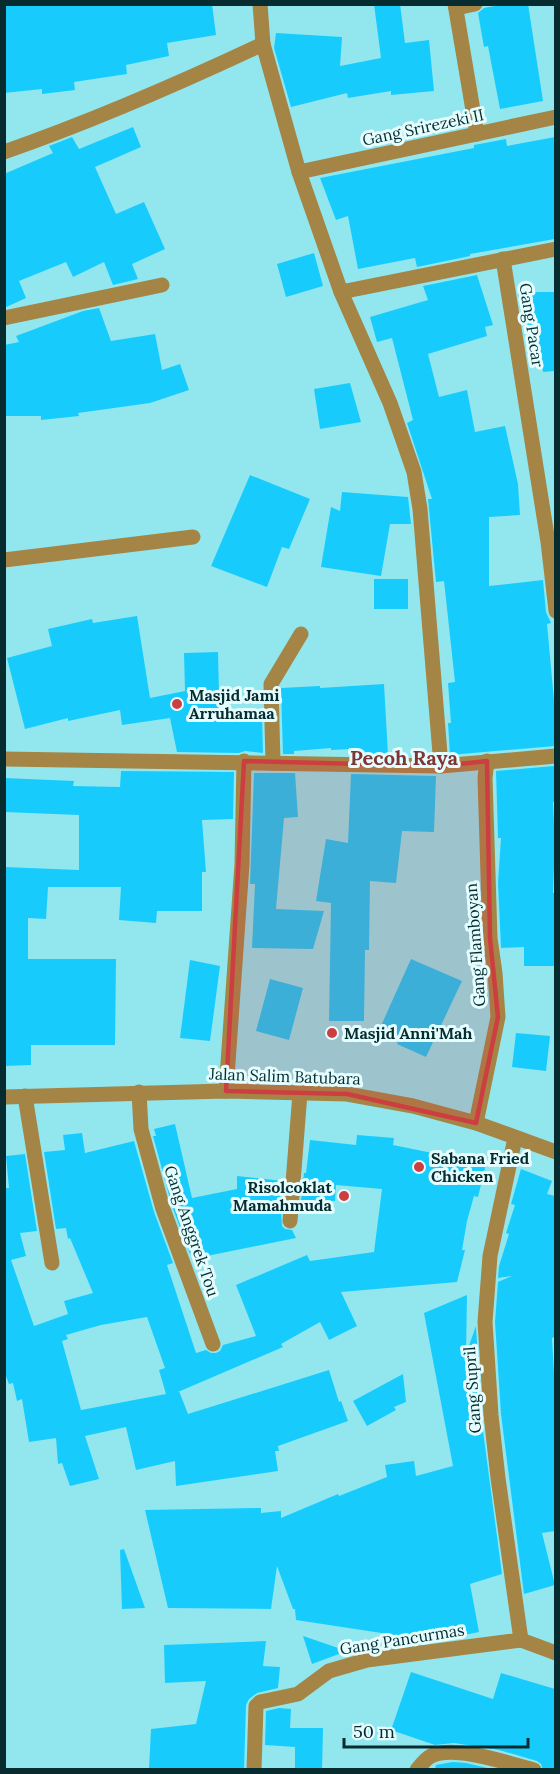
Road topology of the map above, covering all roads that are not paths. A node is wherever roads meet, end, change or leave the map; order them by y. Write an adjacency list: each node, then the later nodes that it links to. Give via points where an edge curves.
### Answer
1 (260, 4): 4 (street)
2 (475, 4): 3 (street)
3 (455, 6): 6 (street)
4 (263, 44): 7 (street, via 137,102); 8 (street)
5 (555, 117): 6 (street, Gang Srirezeki II)
6 (477, 134): 8 (street, Gang Srirezeki II)
7 (4, 152)
8 (299, 172): 12 (street)
9 (555, 249): 10 (street)
10 (503, 259): 12 (street); 16 (street, Gang Pacar, via 548,542)
11 (162, 285): 13 (street)
12 (341, 292): 23 (street, via 390,403 414,472)
13 (4, 318)
14 (193, 537): 15 (street)
15 (4, 560)
16 (555, 611)
17 (301, 634): 22 (street, via 271,684)
18 (555, 756): 21 (street)
19 (4, 759): 20 (street)
20 (244, 761): 22 (street); 24 (street, via 242,864)
21 (487, 761): 23 (street); 29 (street, Gang Flamboyan, via 490,938 498,1017)
22 (273, 764): 23 (street)
23 (441, 766)
24 (226, 1091): 25 (street, Jalan Salim Batubara); 26 (street, Jalan Salim Batubara)
25 (139, 1092): 27 (street, Jalan Salim Batubara); 34 (street, Gang Anggrek Tou, via 141,1129 163,1209)
26 (300, 1093): 29 (street, Jalan Salim Batubara, via 347,1094); 32 (street)
27 (26, 1096): 28 (street, Jalan Salim Batubara); 33 (street)
28 (4, 1097)
29 (476, 1123): 30 (street, Jalan Salim Batubara)
30 (515, 1138): 31 (street, Jalan Salim Batubara); 35 (street, Gang Supril, via 490,1256 485,1322 505,1540)
31 (555, 1152)
32 (290, 1221)
33 (52, 1263)
34 (213, 1344)
35 (521, 1640): 36 (street, Gang Pancurmas); 37 (street, Gang Pancurmas, via 350,1664 329,1671 298,1694 260,1702 255,1712)
36 (555, 1653)
37 (254, 1770)
38 (417, 1770): 39 (street, via 432,1755 450,1753 482,1755)
39 (534, 1770)

